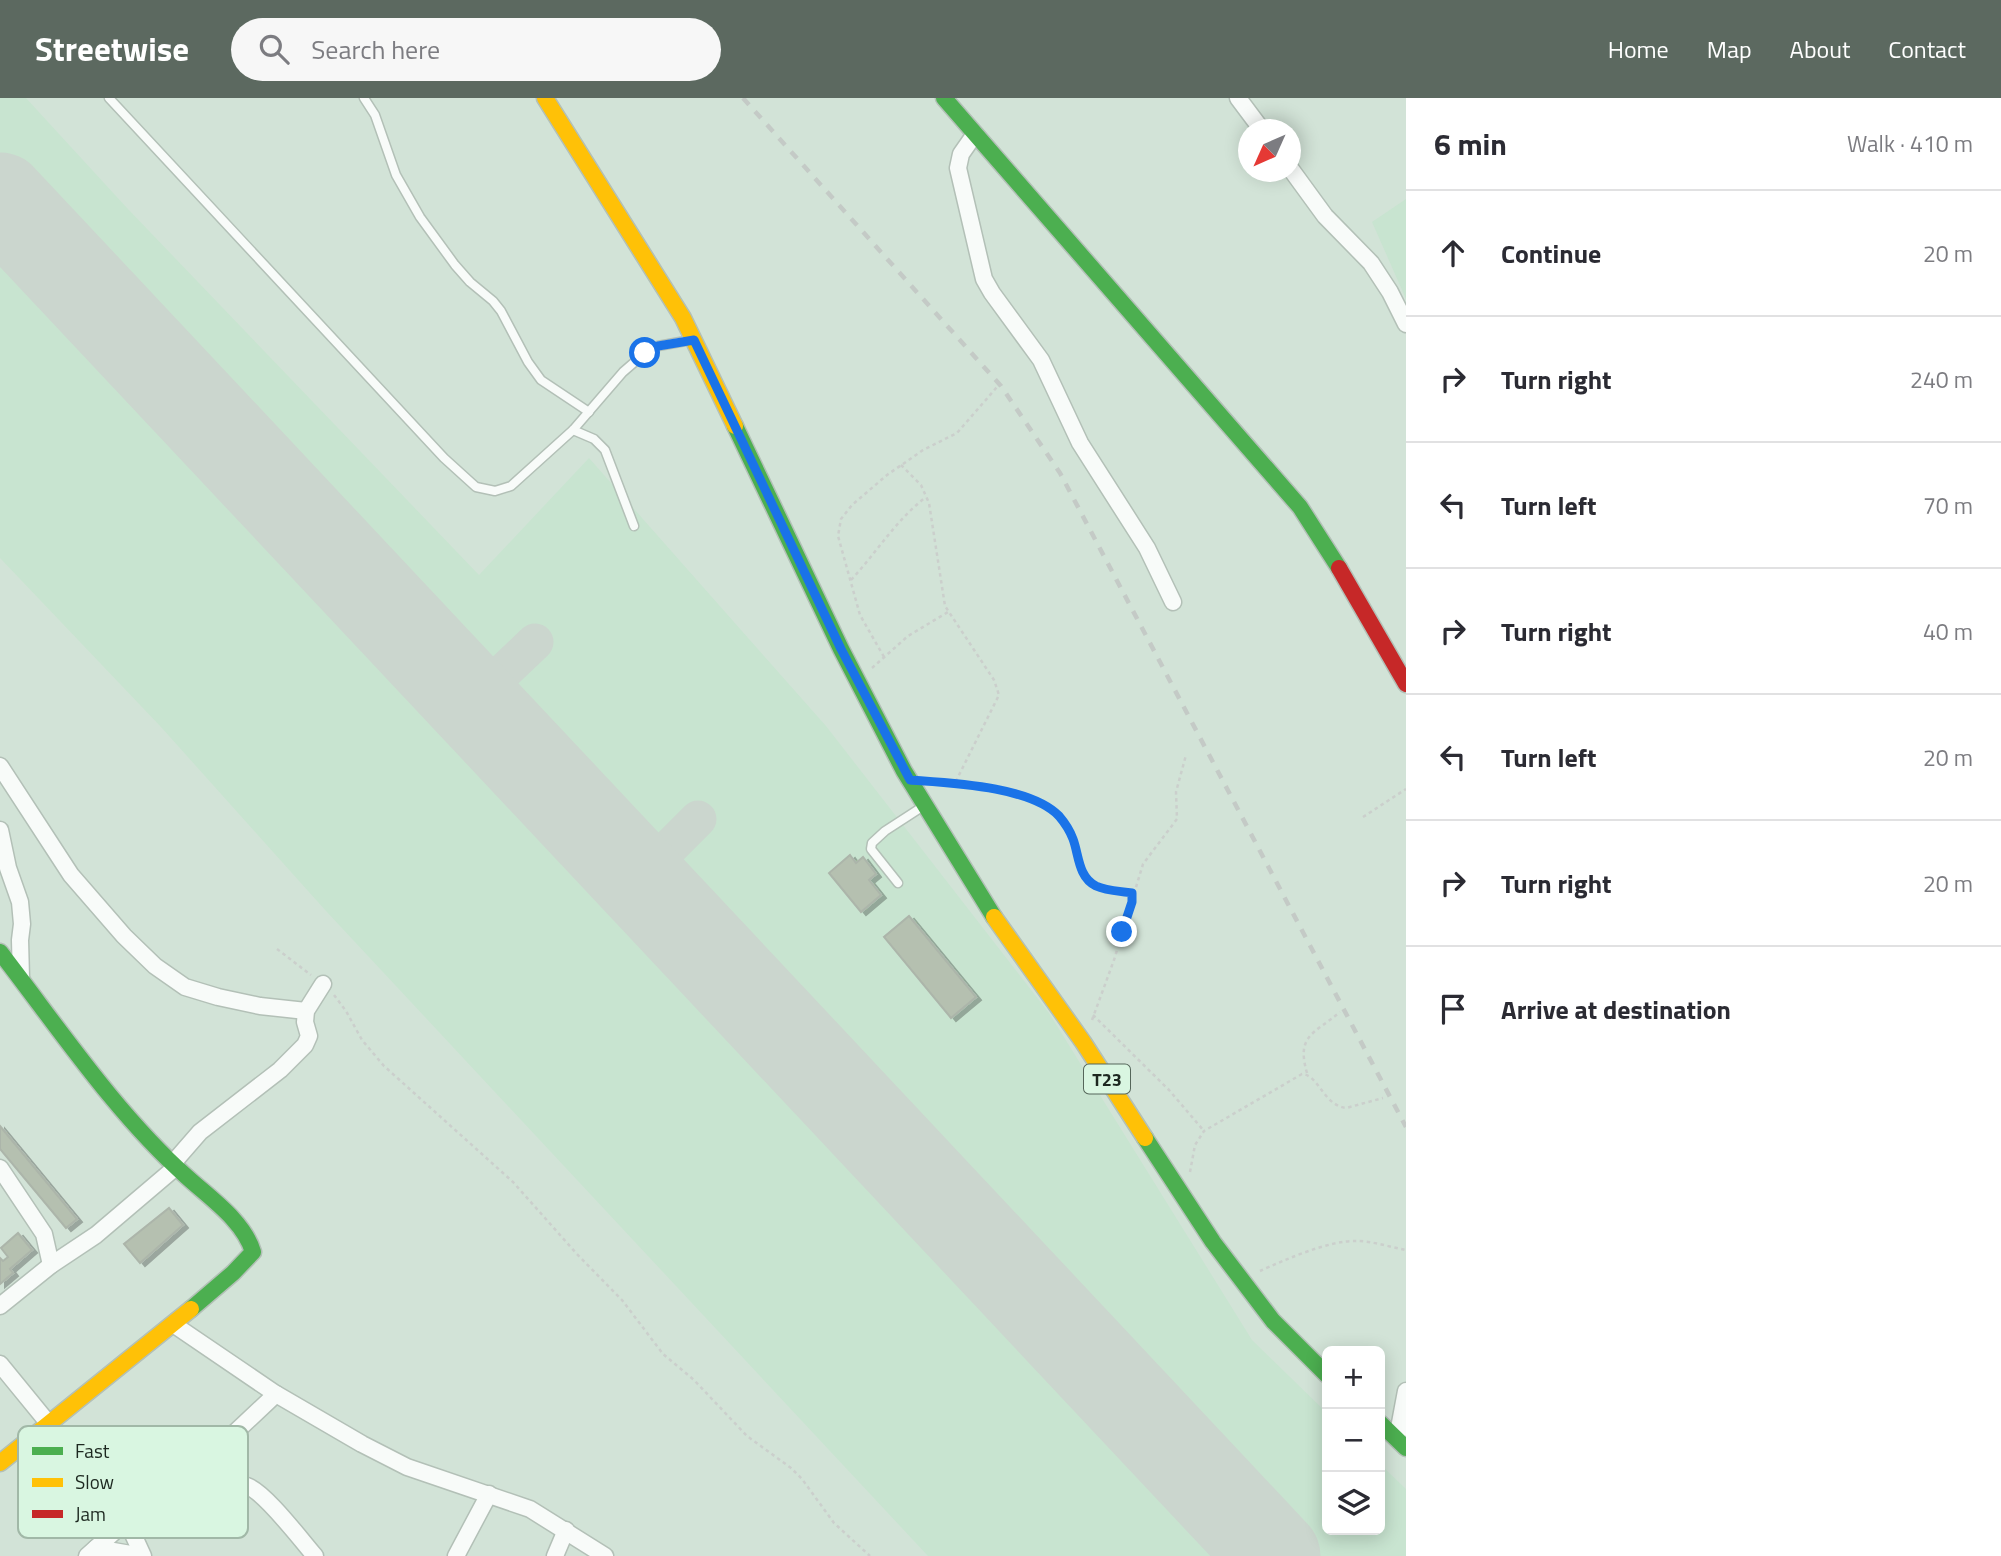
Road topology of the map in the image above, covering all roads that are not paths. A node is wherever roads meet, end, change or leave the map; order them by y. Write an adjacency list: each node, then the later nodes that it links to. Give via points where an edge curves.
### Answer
1 (109, 98): 12 (lane, via 476,487 495,491 511,486)
2 (364, 98): 11 (lane, via 375,115 396,175 427,227 470,282 501,311 541,380)
3 (545, 98): 10 (main road, T23)
4 (944, 98): 7 (main road)
5 (1238, 98): 6 (street)
6 (1254, 119)
7 (975, 134): 14 (street, via 961,154 958,168 985,279 1041,360 1080,443 1147,548); 15 (main road, via 1300,507)
8 (1300, 182): 9 (street, via 1325,216 1371,263)
9 (1406, 324)
10 (694, 340): 11 (lane, via 645,353); 17 (main road, T23, via 858,684)
11 (589, 412): 12 (lane)
12 (573, 430): 13 (lane, via 606,450)
13 (634, 526)
14 (1173, 602)
15 (1406, 684)
16 (0, 766): 23 (street, via 71,875 155,966 185,987 218,997)
17 (925, 806): 19 (lane, via 872,843 871,849); 30 (main road, T23, via 1001,929 1083,1042 1213,1242 1273,1321)
18 (0, 830): 21 (street, via 20,902)
19 (898, 883)
20 (0, 952): 21 (main road)
21 (21, 978): 24 (main road, via 105,1089)
22 (323, 984): 23 (street)
23 (306, 1011): 24 (street, via 309,1036 305,1045 201,1132)
24 (174, 1165): 26 (street, via 96,1235); 28 (main road, via 250,1239 253,1252)
25 (0, 1168): 26 (street, via 44,1234)
26 (51, 1265): 27 (street)
27 (0, 1306)
28 (173, 1324): 32 (street); 33 (main road)
29 (0, 1364): 33 (street)
30 (1322, 1370)
31 (1406, 1391): 37 (street)
32 (276, 1394): 35 (street); 41 (street, via 407,1467)
33 (49, 1424): 34 (main road)
34 (46, 1426)
35 (242, 1426)
36 (1385, 1428): 37 (main road)
37 (1401, 1443)
38 (18, 1449): 39 (main road)
39 (0, 1463)
40 (248, 1487): 47 (street)
41 (489, 1494): 42 (street, via 530,1509); 48 (street)
42 (566, 1530): 49 (street); 50 (street)
43 (108, 1538): 45 (street)
44 (135, 1538): 46 (street)
45 (92, 1552): 46 (street)
46 (143, 1556)
47 (315, 1556)
48 (456, 1556)
49 (555, 1556)
50 (605, 1556)

